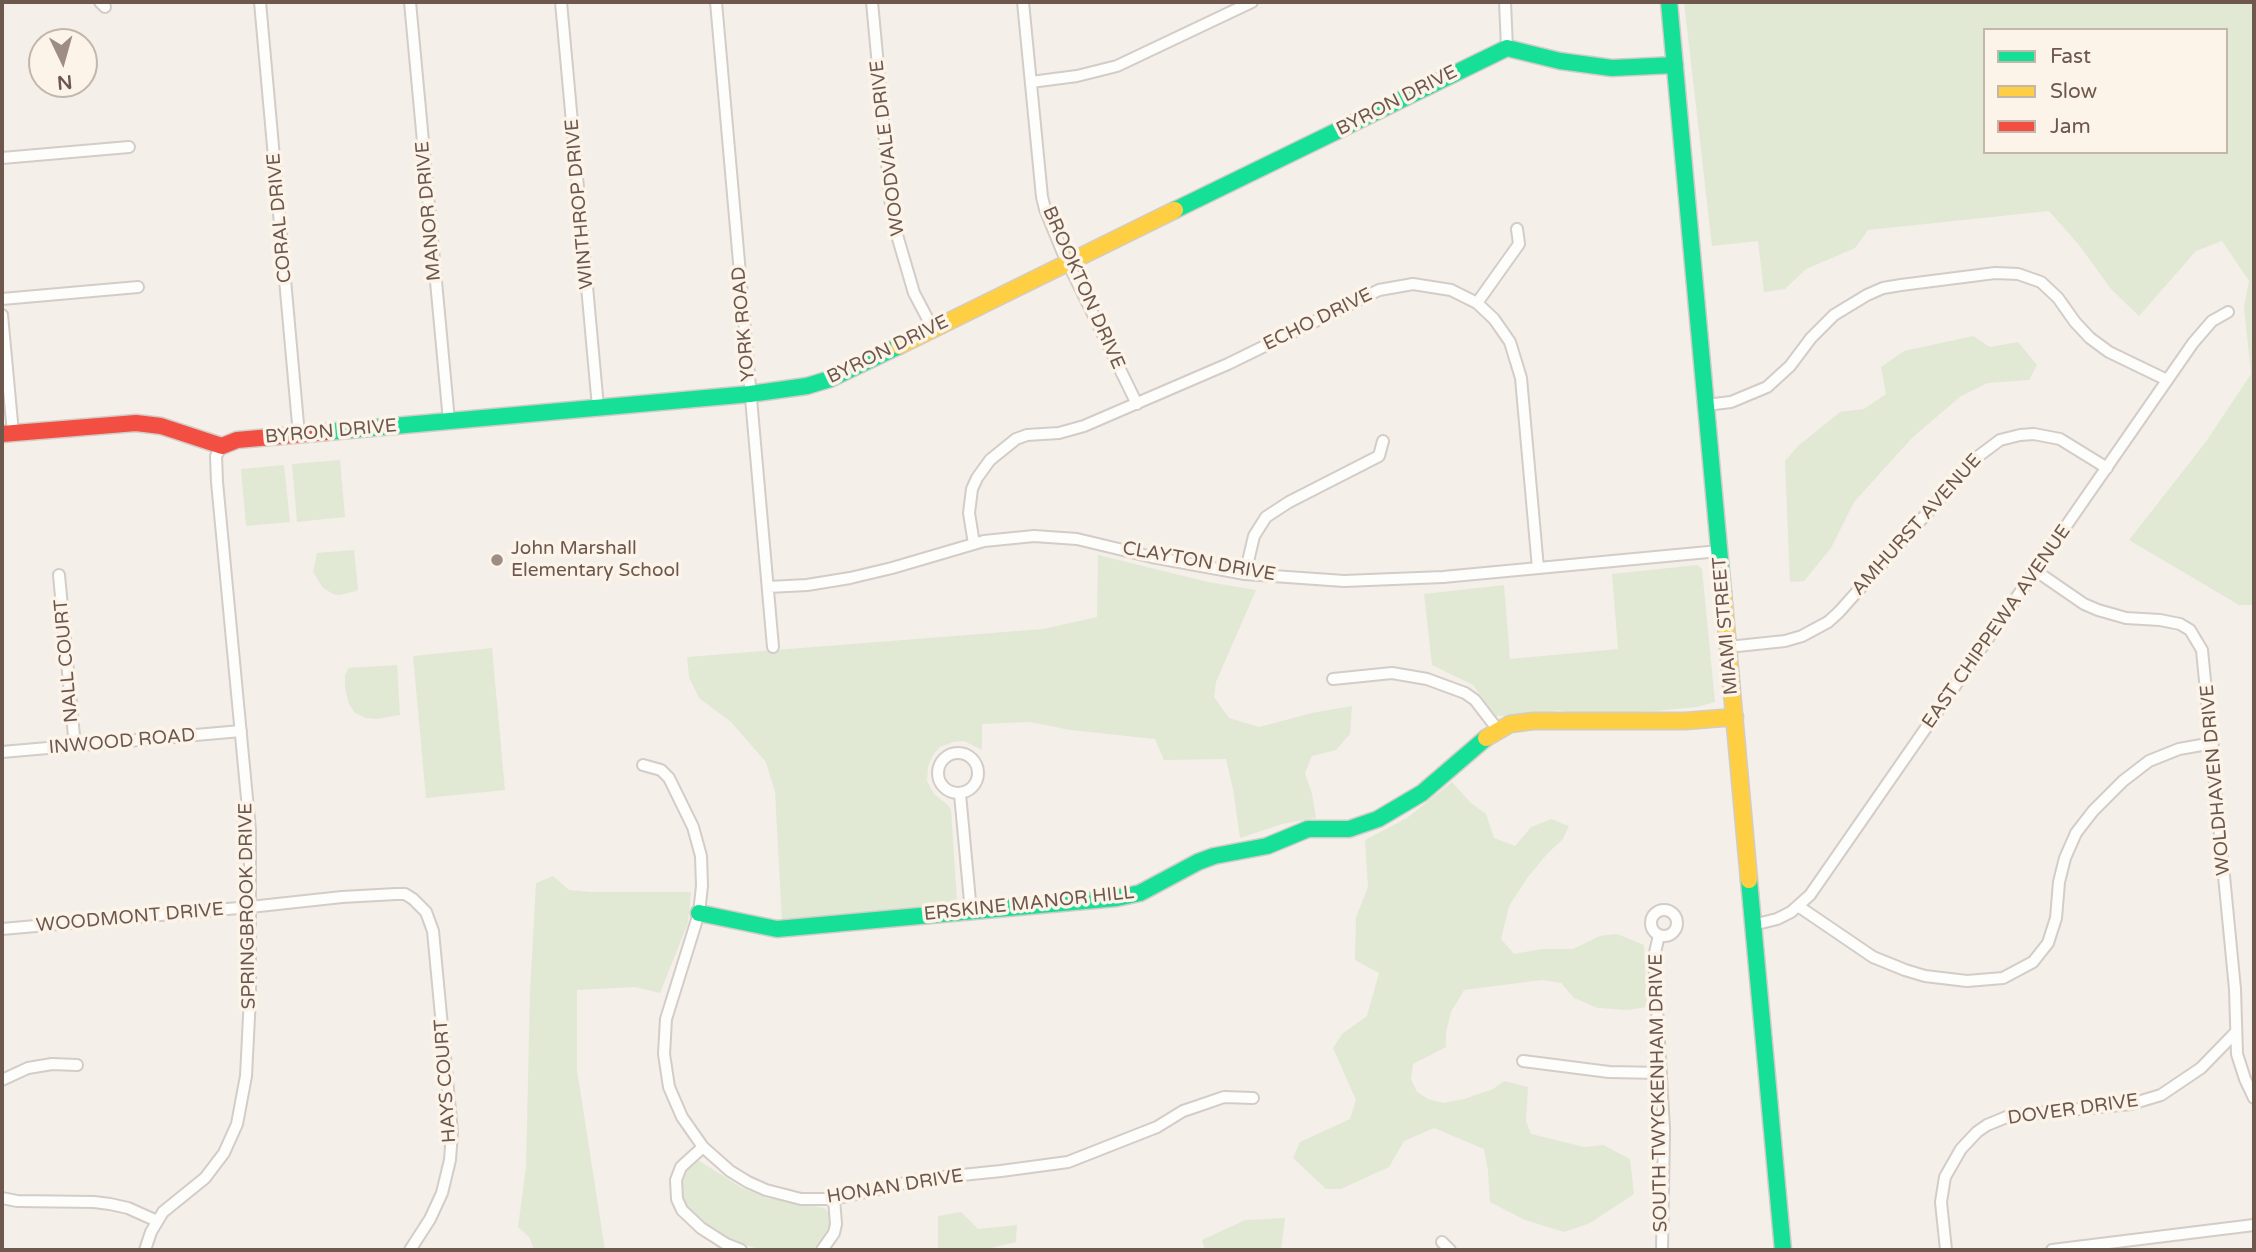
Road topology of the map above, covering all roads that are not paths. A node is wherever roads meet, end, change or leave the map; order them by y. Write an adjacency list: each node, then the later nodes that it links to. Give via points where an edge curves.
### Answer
1 (260, 2): 30 (street, CORAL DRIVE)
2 (410, 2): 28 (street, MANOR DRIVE)
3 (561, 2): 27 (street, WINTHROP DRIVE)
4 (716, 2): 24 (street, YORK ROAD)
5 (872, 2): 22 (street, WOODVALE DRIVE, via 891,205 915,293)
6 (1023, 2): 12 (street, BROOKTON DRIVE)
7 (1252, 2): 12 (street, via 1117,66)
8 (1505, 2): 10 (street)
9 (1669, 2): 11 (street, MIAMI STREET)
10 (1507, 48): 11 (street, via 1591,66); 16 (street, BYRON DRIVE)
11 (1675, 65): 26 (street, MIAMI STREET)
12 (1031, 82): 16 (street, BROOKTON DRIVE, via 1042,197)
13 (129, 147): 14 (street)
14 (2, 158)
15 (1517, 229): 19 (street, via 1519,244)
16 (1068, 263): 22 (street, BYRON DRIVE); 25 (street, BROOKTON DRIVE)
17 (138, 287): 18 (street)
18 (2, 299)
19 (1477, 303): 25 (street, ECHO DRIVE, via 1424,284 1379,290); 36 (street, ECHO DRIVE, via 1505,333 1518,365)
20 (2228, 312): 23 (street, EAST CHIPPEWA AVENUE, via 2203,330)
21 (2, 315): 29 (street)
22 (933, 329): 24 (street, BYRON DRIVE, via 830,379)
23 (2167, 380): 26 (street, via 2090,338 2059,298 2040,282 2018,274 1994,273 1883,288 1867,295 1833,315 1767,387 1731,402); 33 (street, EAST CHIPPEWA AVENUE)
24 (750, 394): 27 (street, BYRON DRIVE); 40 (street, YORK ROAD)
25 (1137, 404): 34 (street, ECHO DRIVE, via 1070,431 1027,435 996,453 977,478 971,497)
26 (1706, 405): 35 (street, MIAMI STREET)
27 (598, 407): 28 (street, BYRON DRIVE)
28 (449, 421): 30 (street, BYRON DRIVE)
29 (7, 434): 32 (street, via 136,423 161,426)
30 (299, 435): 32 (street, BYRON DRIVE, via 237,440)
31 (1383, 441): 38 (street, via 1379,456 1266,517 1254,537)
32 (222, 446): 46 (street, SPRINGBROOK DRIVE, via 216,456)
33 (2107, 468): 37 (street, EAST CHIPPEWA AVENUE); 42 (street, AMHURST AVENUE, via 2060,439 2034,434 2000,440 1976,458 1828,622 1785,641)
34 (974, 544): 38 (street, CLAYTON DRIVE, via 1015,537 1077,539); 40 (street, CLAYTON DRIVE, via 850,578)
35 (1719, 551): 36 (street, CLAYTON DRIVE); 42 (street, MIAMI STREET)
36 (1538, 568): 38 (street, CLAYTON DRIVE, via 1392,580)
37 (2036, 571): 47 (street, WOLDHAVEN DRIVE, via 2098,610 2138,620 2171,621 2190,631 2202,650); 53 (street, EAST CHIPPEWA AVENUE, via 1821,880)
38 (1245, 574)
39 (58, 575): 48 (street, NALL COURT)
40 (768, 587): 41 (street, YORK ROAD)
41 (773, 647)
42 (1728, 647): 44 (street, MIAMI STREET)
43 (1333, 679): 45 (street, via 1392,673 1427,679 1475,700)
44 (1734, 717): 45 (street, ERSKINE MANOR HILL, via 1532,722); 57 (street, MIAMI STREET)
45 (1498, 730): 55 (street, ERSKINE MANOR HILL, via 1408,803 1364,825 1308,829 1267,846 1214,856 1140,893)
46 (241, 731): 48 (street, INWOOD ROAD); 54 (street, SPRINGBROOK DRIVE, via 250,830)
47 (2213, 743): 53 (street, via 2179,749 2150,761 2093,811 2065,858 2048,943 2033,962 2003,978 1946,979 1897,967 1873,957); 60 (street, WOLDHAVEN DRIVE)
48 (75, 747): 49 (street, INWOOD ROAD)
49 (2, 752)
50 (643, 765): 56 (street, HONAN DRIVE, via 670,778 696,836 701,856)
51 (960, 794): 55 (street)
52 (421, 905): 54 (street, WOODMONT DRIVE, via 396,894); 73 (street, HAYS COURT, via 433,931 452,1132 442,1193)
53 (1798, 906): 57 (street, EAST CHIPPEWA AVENUE, via 1777,919)
54 (250, 907): 58 (street, WOODMONT DRIVE); 70 (street, SPRINGBROOK DRIVE, via 249,1036 237,1124 212,1171)
55 (971, 912): 56 (street, ERSKINE MANOR HILL, via 777,929)
56 (699, 913): 67 (street, HONAN DRIVE, via 668,1009 664,1040 669,1087)
57 (1754, 925): 77 (street, MIAMI STREET)
58 (2, 929)
59 (1658, 935): 63 (street, SOUTH TWYCKENHAM DRIVE, via 1654,957)
60 (2235, 1033): 66 (street, WOLDHAVEN DRIVE, via 2241,1068); 78 (street, DOVER DRIVE, via 2202,1068 2161,1095 2131,1104 2009,1116 1977,1132 1945,1177 1941,1202)
61 (1523, 1062): 63 (street, via 1609,1073)
62 (77, 1065): 64 (street, via 28,1068)
63 (1661, 1073): 76 (street, SOUTH TWYCKENHAM DRIVE)
64 (2, 1080)
65 (1253, 1098): 69 (street, HONAN DRIVE, via 1224,1097 1195,1107 1068,1162 923,1179)
66 (2254, 1098)
67 (703, 1147): 69 (street, HONAN DRIVE, via 730,1171 766,1190 801,1199); 74 (street, via 681,1167 677,1199 701,1227)
68 (2, 1198): 70 (street, via 94,1202 128,1208)
69 (834, 1199): 75 (street, via 834,1233)
70 (157, 1221): 72 (street, SPRINGBROOK DRIVE)
71 (2254, 1225): 79 (street)
72 (145, 1250)
73 (410, 1250)
74 (741, 1250)
75 (822, 1250)
76 (1662, 1250)
77 (1783, 1250)
78 (1946, 1250)
79 (2052, 1250)

